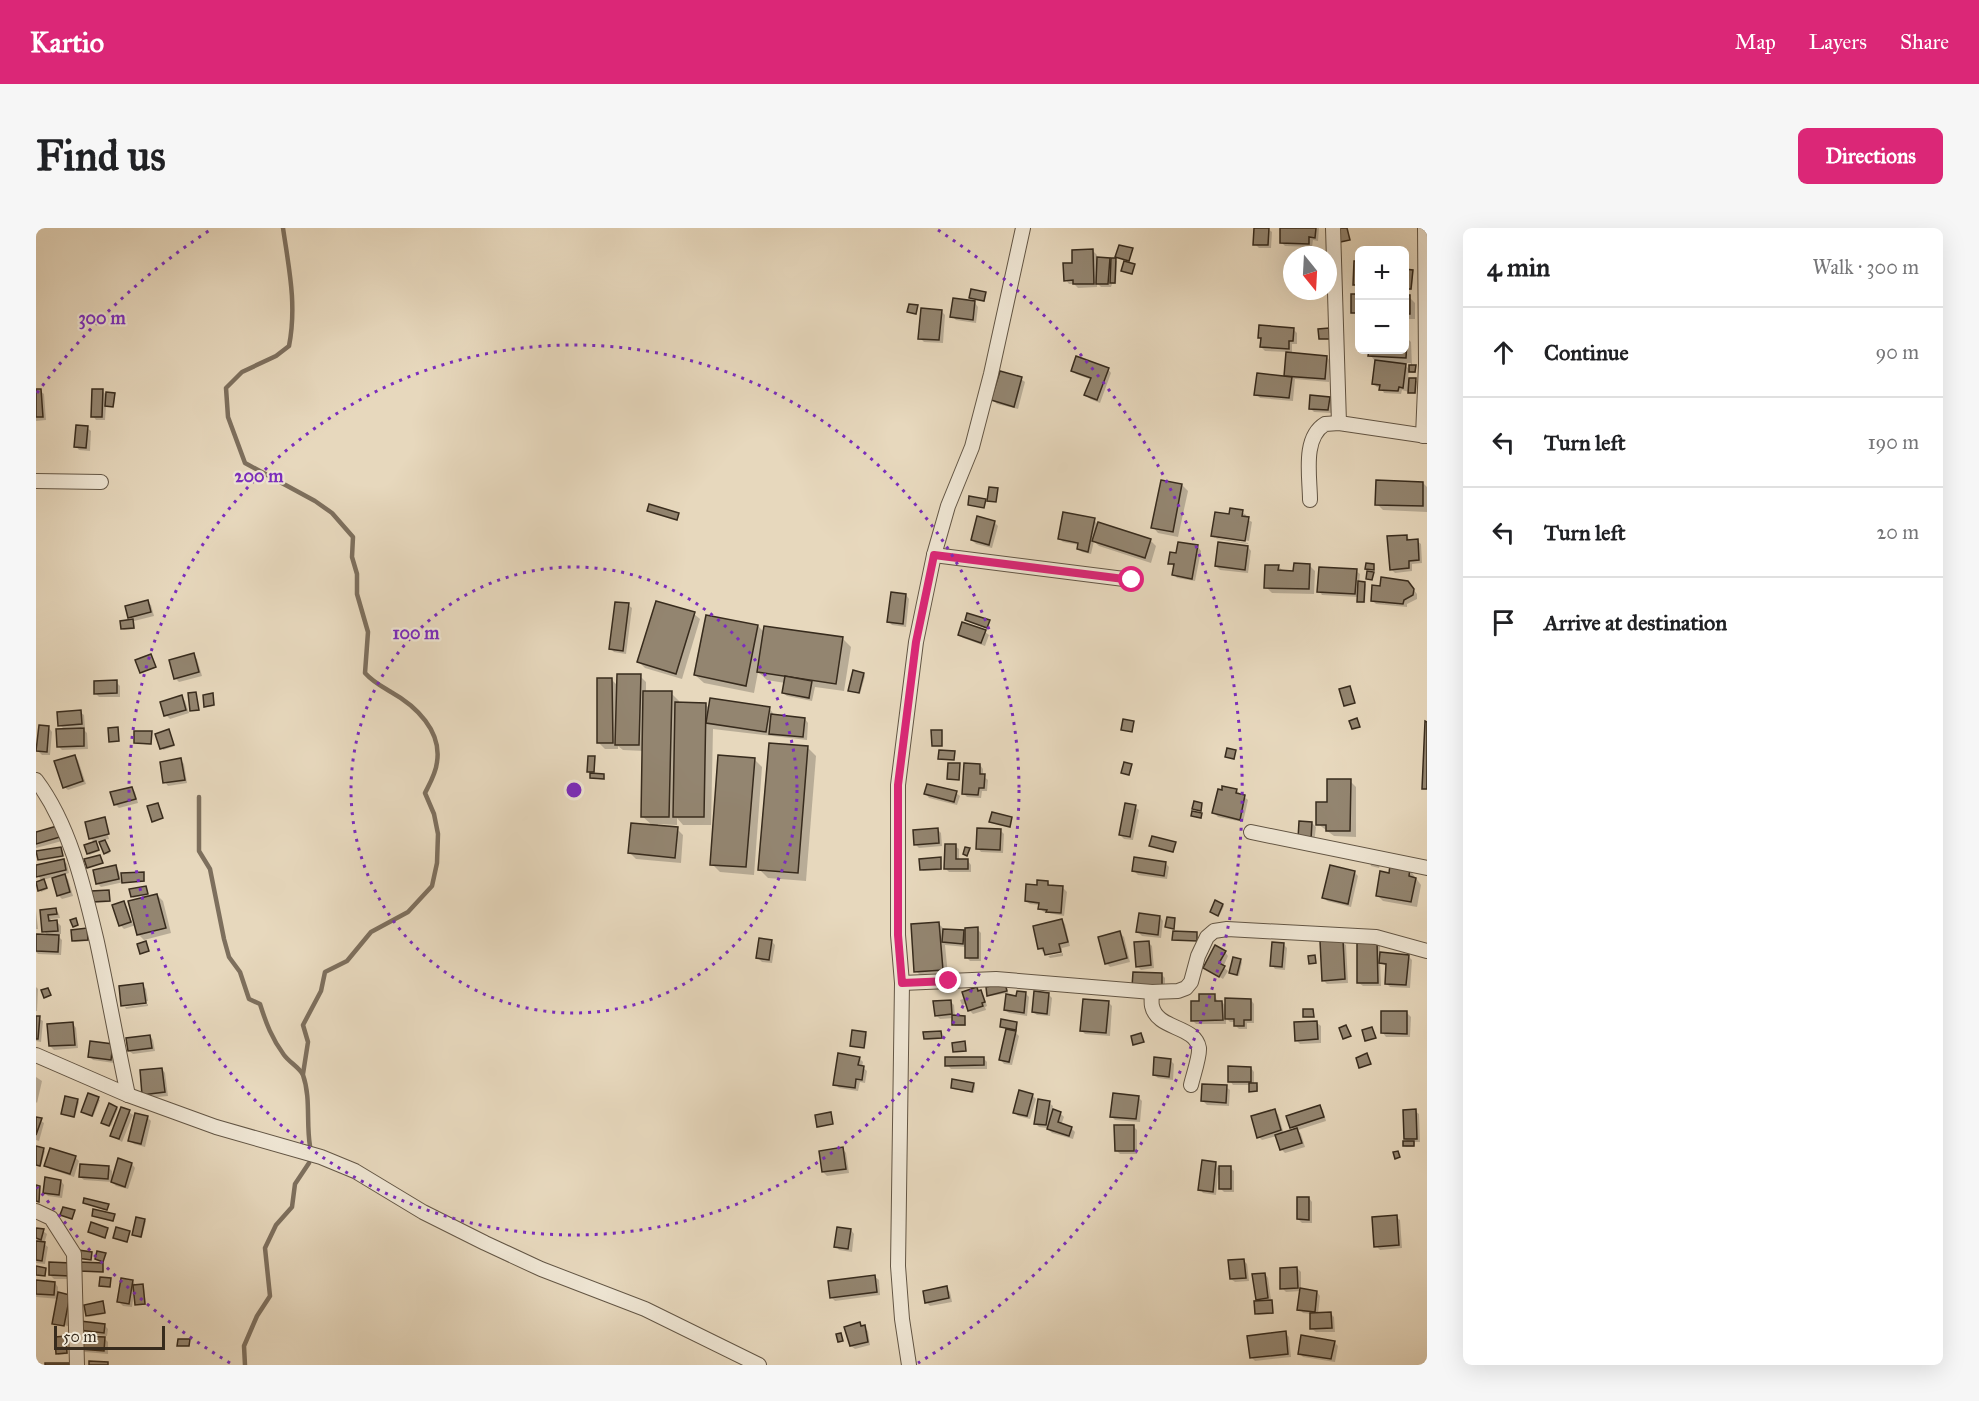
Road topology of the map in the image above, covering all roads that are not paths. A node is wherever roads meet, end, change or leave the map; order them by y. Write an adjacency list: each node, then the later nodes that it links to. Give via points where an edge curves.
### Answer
1 (1023, 228): 9 (street, via 972,447 948,506)
2 (1333, 228): 4 (street)
3 (1425, 228): 5 (street)
4 (1339, 423): 5 (street); 8 (street, via 1325,424 1314,434 1310,448)
5 (1425, 436)
6 (36, 482): 7 (street)
7 (101, 482)
8 (1310, 500)
9 (934, 555): 10 (street); 15 (street, via 916,642 898,785 898,935)
10 (1132, 580)
11 (36, 780): 19 (street, via 71,848 87,901)
12 (1251, 832): 13 (street)
13 (1427, 868)
14 (1427, 951): 16 (street, via 1376,937 1227,929 1207,937 1186,988)
15 (902, 983): 16 (street, via 996,978); 23 (street, via 898,1266)
16 (1152, 992): 18 (street, via 1152,1007 1157,1016 1184,1032 1199,1049)
17 (36, 1055): 19 (street)
18 (1191, 1085)
19 (128, 1095): 22 (street, via 347,1167 485,1244 645,1309)
20 (36, 1211): 21 (street, via 51,1218 74,1254)
21 (77, 1365)
22 (759, 1365)
23 (909, 1365)

